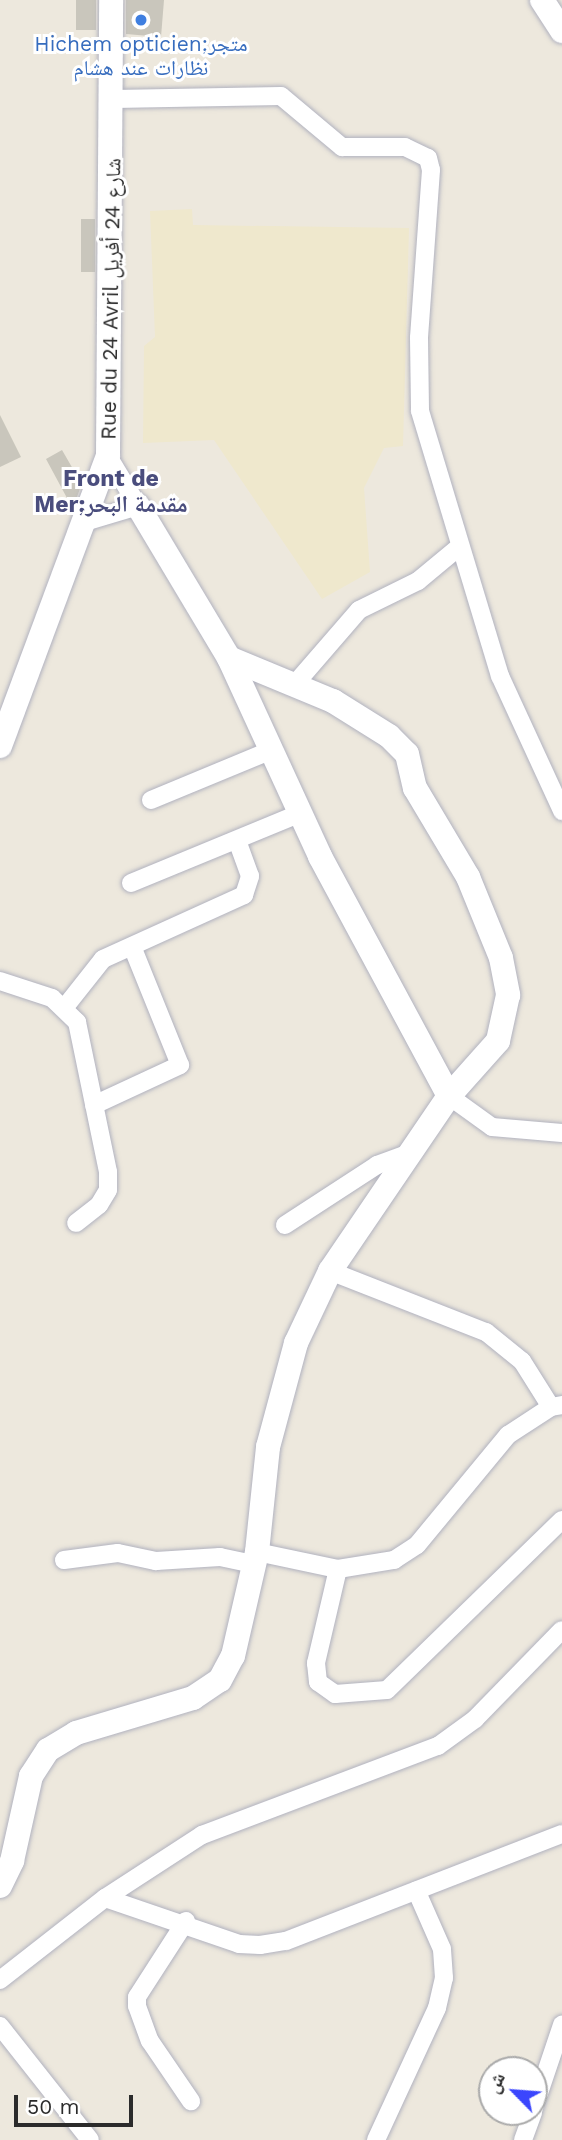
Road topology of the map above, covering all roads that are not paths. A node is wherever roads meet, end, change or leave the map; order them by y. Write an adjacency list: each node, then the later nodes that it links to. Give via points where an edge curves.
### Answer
1 (111, 0): 4 (street, Rue du 24 Avril شارع 24 أفريل)
2 (542, 0): 3 (street)
3 (562, 31)
4 (114, 99): 5 (street, Rue du 24 Avril شارع 24 أفريل); 8 (street, via 281,96 342,147 405,147 428,158 432,170 418,338 420,411)
5 (108, 456): 6 (street); 7 (street, Rue du 24 Avril شارع 24 أفريل)
6 (138, 506): 7 (street); 9 (street)
7 (85, 522): 11 (street, Rue du 24 Avril شارع 24 أفريل)
8 (459, 547): 10 (street, via 418,581 359,610); 15 (street, via 500,676)
9 (229, 658): 10 (street); 13 (street)
10 (295, 684): 22 (street, via 359,716 407,754 415,788 468,877 501,958 508,995 503,1031)
11 (7, 706): 12 (street, Rue du 24 Avril شارع 24 أفريل)
12 (1, 742)
13 (272, 750): 14 (street); 16 (street)
14 (151, 800)
15 (562, 811)
16 (301, 813): 17 (street); 22 (street)
17 (237, 841): 18 (street); 19 (street, via 250,876 244,895)
18 (131, 883)
19 (132, 946): 21 (street, via 96,964); 23 (street, via 180,1065)
20 (0, 981): 21 (street)
21 (65, 1007): 23 (street, via 77,1022)
22 (449, 1096): 24 (street, via 492,1127); 25 (street)
23 (94, 1105): 26 (street, via 108,1190)
24 (562, 1133)
25 (407, 1154): 27 (street, via 377,1165); 28 (street)
26 (76, 1223)
27 (285, 1225)
28 (330, 1271): 29 (street, via 486,1332 522,1361); 31 (street, via 279,1389)
29 (557, 1406): 33 (street, via 508,1434 417,1545 394,1560)
30 (562, 1520): 33 (street, via 387,1690 335,1694 318,1682 316,1663)
31 (255, 1558): 32 (street, via 156,1561 118,1553); 33 (street); 36 (street, via 233,1656 220,1680 193,1698 76,1733 48,1750 30,1776 12,1861)
32 (64, 1560)
33 (338, 1569)
34 (562, 1630): 38 (street, via 475,1719 438,1746 202,1835)
35 (562, 1833): 37 (street)
36 (0, 1886)
37 (416, 1890): 39 (street, via 286,1941 260,1945 239,1944); 46 (street, via 442,1949 444,1978 437,2008)
38 (105, 1898): 39 (street); 40 (street)
39 (186, 1922): 44 (street, via 144,1985 136,2006 150,2041)
40 (0, 1980)
41 (562, 2025): 43 (street)
42 (0, 2026): 45 (street)
43 (548, 2066)
44 (191, 2101)
45 (90, 2140)
46 (376, 2140)

